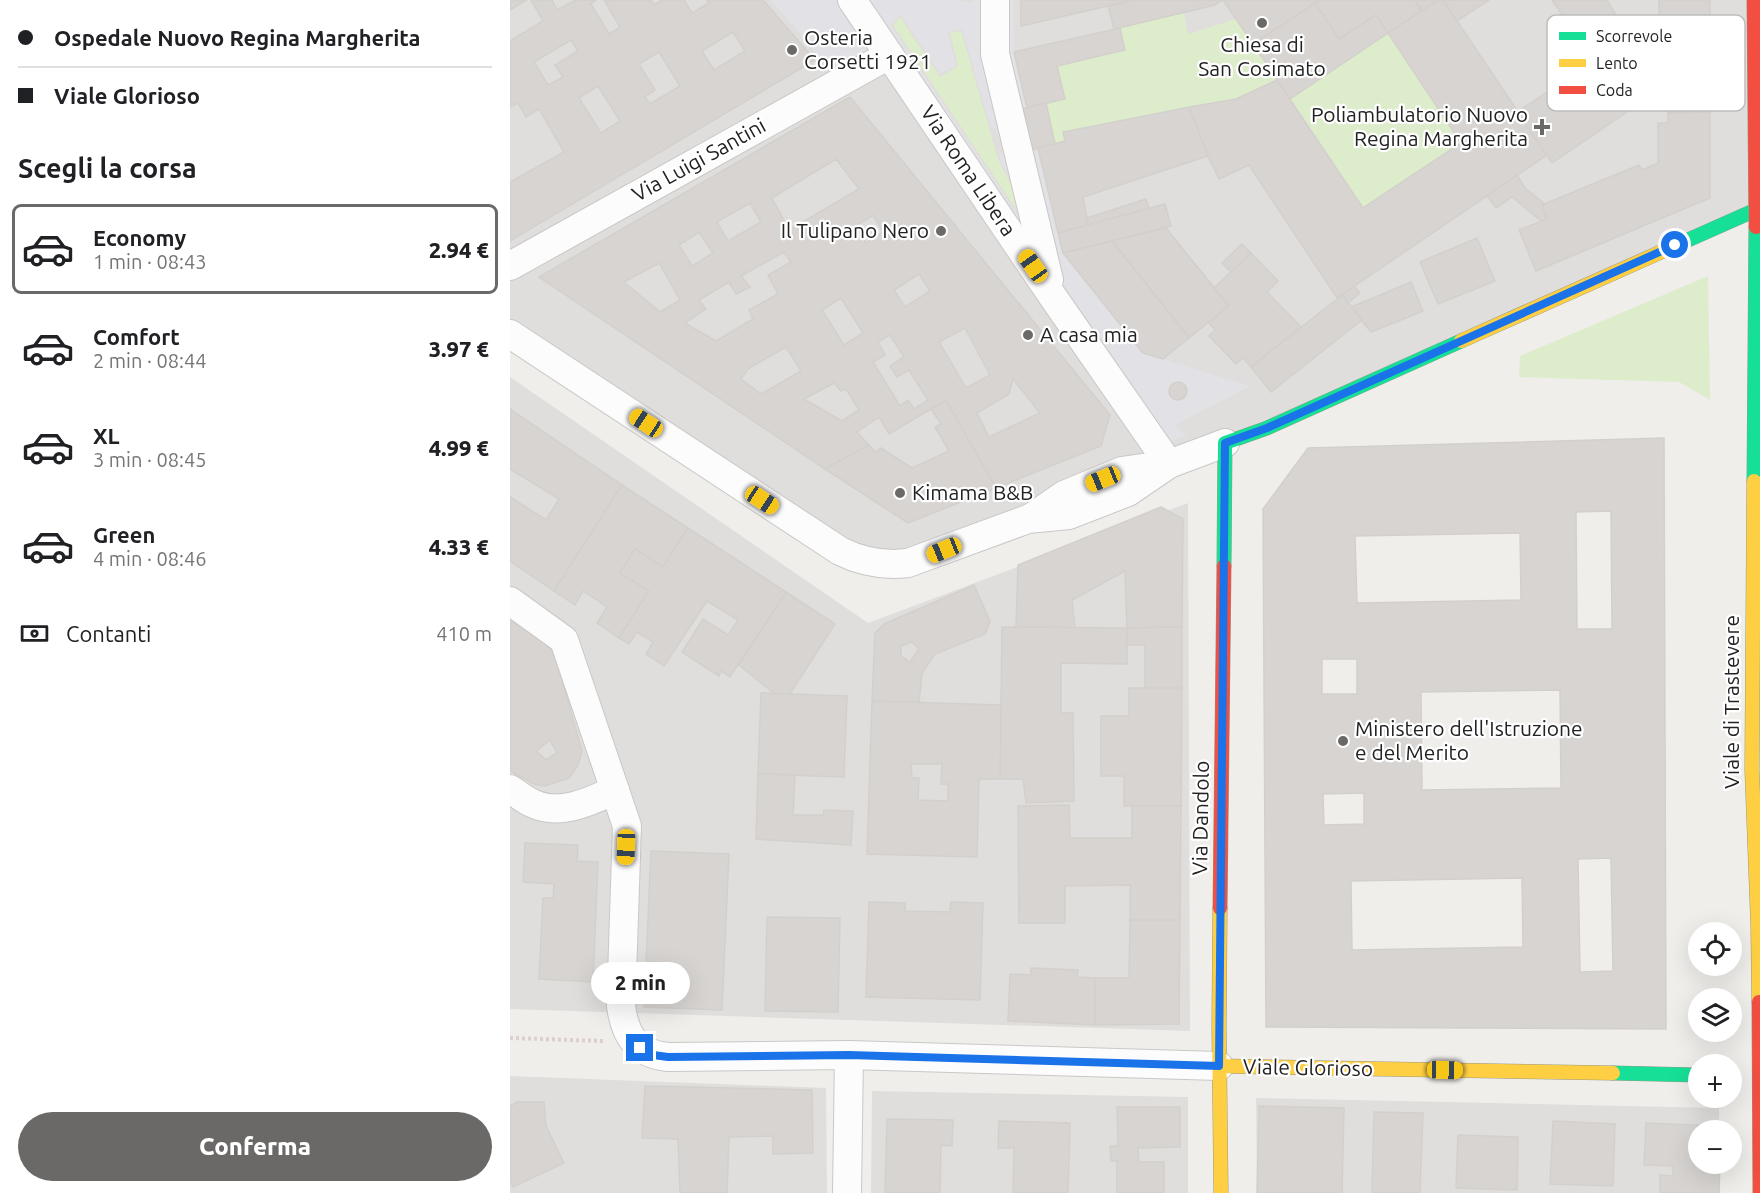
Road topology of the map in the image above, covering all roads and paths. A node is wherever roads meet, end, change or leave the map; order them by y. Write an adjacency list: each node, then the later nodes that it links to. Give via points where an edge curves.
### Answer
1 (852, 0): 4 (street, Via Roma Libera)
2 (995, 0): 7 (street, via 995,54)
3 (1754, 0): 5 (street, Viale di Trastevere)
4 (889, 55): 6 (street, Via Luigi Santini); 7 (street, Via Roma Libera)
5 (1757, 209): 10 (street, via 1267,428); 11 (street, Viale di Trastevere)
6 (510, 266)
7 (1053, 297): 12 (street, Via Roma Libera)
8 (510, 334): 12 (street, via 848,555 864,561 908,562 1028,519 1069,515 1128,492)
9 (1760, 432): 11 (street)
10 (1225, 443): 12 (street); 19 (street, Via Dandolo)
11 (1754, 463): 20 (street, Viale di Trastevere, via 1752,770 1758,926)
12 (1169, 464)
13 (510, 601): 15 (street, via 564,640)
14 (510, 789): 15 (street, via 548,808 572,806)
15 (615, 790): 17 (street, via 627,826 621,1006)
16 (510, 1038): 17 (path)
17 (634, 1042): 18 (street, Viale Glorioso, via 653,1055 668,1057)
18 (849, 1055): 19 (street, Viale Glorioso); 22 (street)
19 (1219, 1066): 21 (street, Viale Glorioso); 23 (street, Via Dandolo)
20 (1756, 1075): 24 (street, Viale di Trastevere)
21 (1688, 1076)
22 (847, 1193)
23 (1221, 1193)
24 (1760, 1193)

